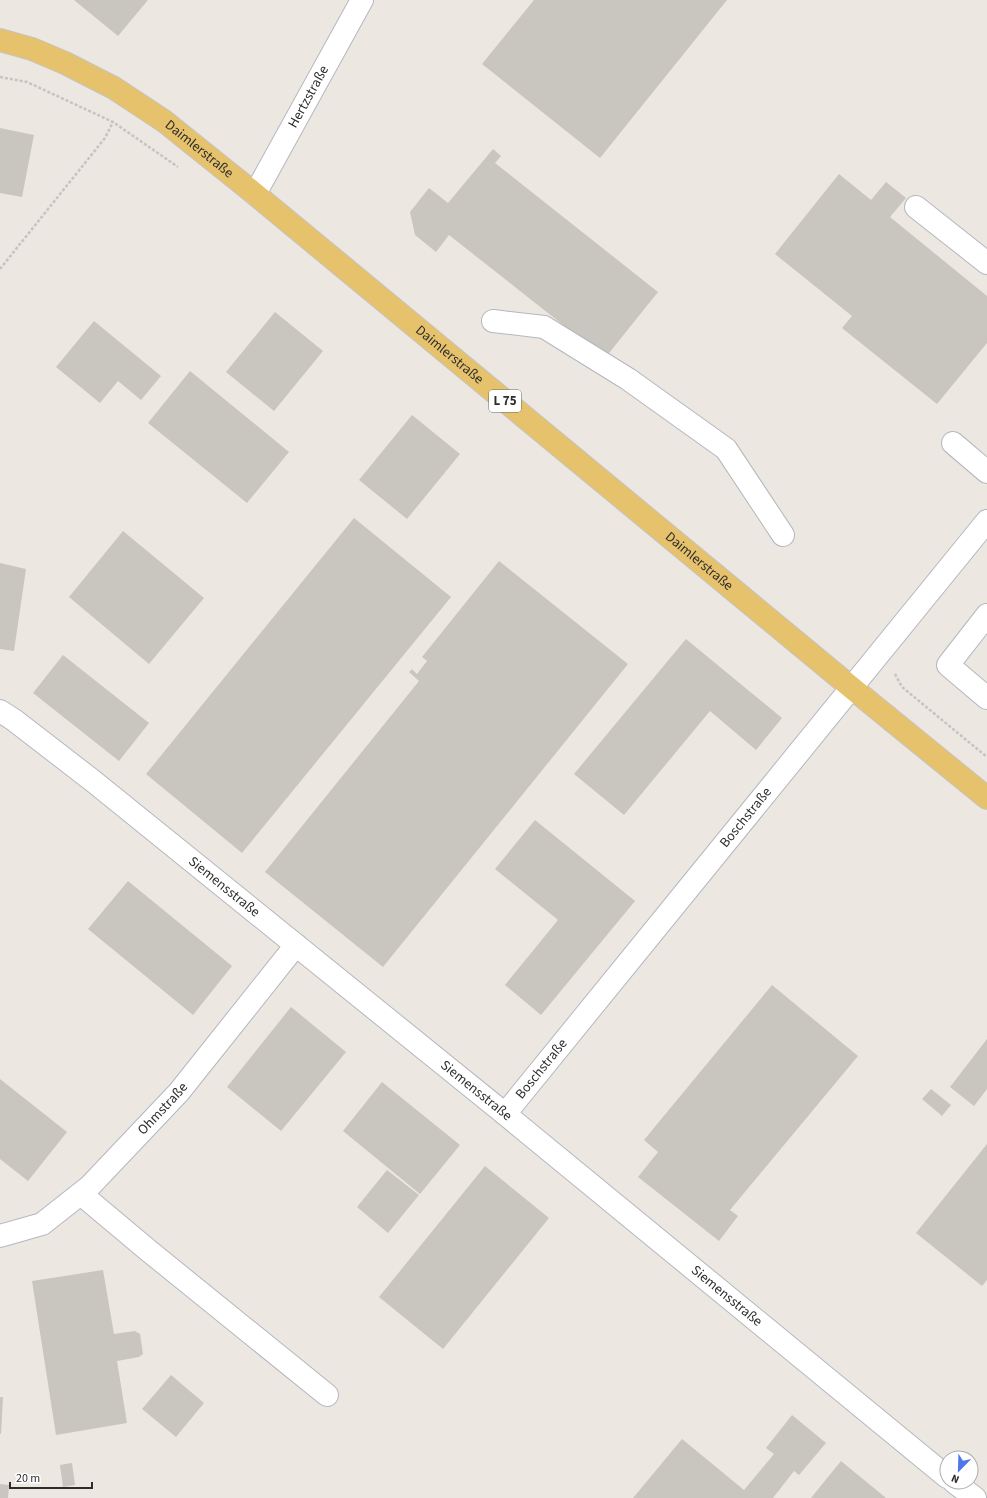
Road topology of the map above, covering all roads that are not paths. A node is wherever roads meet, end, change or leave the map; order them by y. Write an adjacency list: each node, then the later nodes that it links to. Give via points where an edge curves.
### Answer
1 (362, 0): 3 (street, Hertzstraße)
2 (0, 40): 3 (main road, Daimlerstraße / L 75, via 32,49 114,88 164,121)
3 (255, 194): 12 (main road, Daimlerstraße / L 75)
4 (916, 206): 5 (street)
5 (987, 263)
6 (493, 321): 10 (street, via 544,327 628,379 726,449)
7 (953, 443): 8 (street)
8 (987, 472)
9 (984, 529): 12 (street, Boschstraße)
10 (783, 535)
11 (987, 615): 13 (street, via 948,665)
12 (852, 688): 15 (main road, Daimlerstraße / L 75); 17 (street, Boschstraße)
13 (987, 698)
14 (0, 712): 16 (street, Siemensstraße, via 93,781)
15 (987, 798)
16 (296, 945): 17 (street, Siemensstraße); 18 (street, Ohmstraße, via 178,1092)
17 (505, 1114): 21 (street, Siemensstraße)
18 (81, 1194): 19 (street, Ohmstraße, via 42,1224); 20 (street)
19 (0, 1236)
20 (327, 1395)
21 (939, 1470)
22 (964, 1490): 23 (street)
23 (975, 1498)

